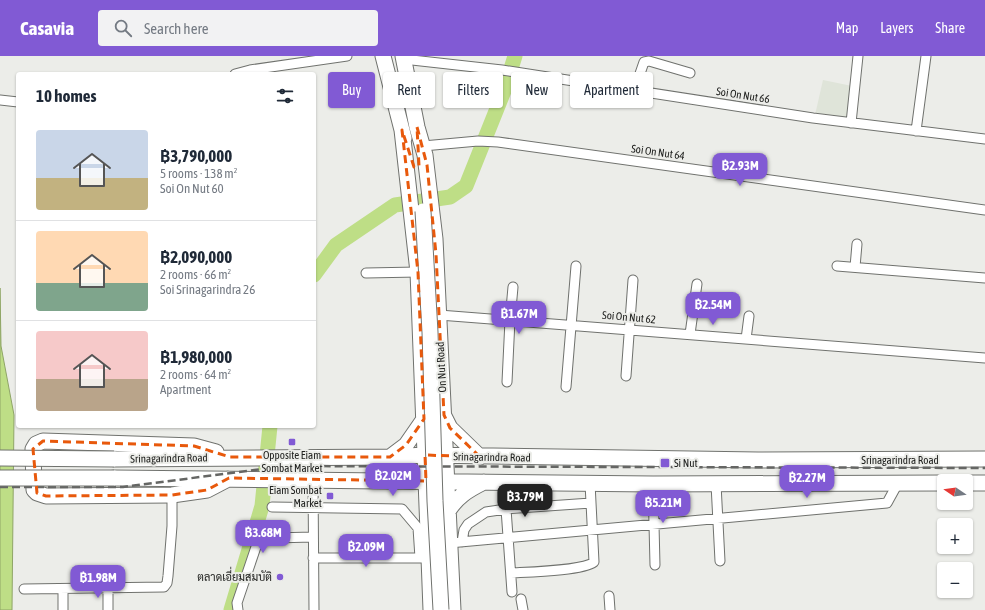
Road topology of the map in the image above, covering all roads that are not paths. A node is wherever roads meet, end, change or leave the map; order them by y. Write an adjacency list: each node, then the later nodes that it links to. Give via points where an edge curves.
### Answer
1 (347, 56): 6 (street)
2 (383, 56): 15 (main road, On Nut Road)
3 (858, 56): 13 (street)
4 (926, 56): 16 (street)
5 (403, 57): 9 (street, Soi On Nut 66); 14 (main road, On Nut Road)
6 (242, 72)
7 (641, 72): 8 (street, via 644,62 649,61)
8 (690, 73)
9 (570, 81)
10 (653, 94): 13 (street, Soi On Nut 66)
11 (0, 100): 12 (street)
12 (16, 102)
13 (850, 123): 16 (street, Soi On Nut 66)
14 (417, 127): 18 (main road, On Nut Road); 19 (main road, On Nut Road)
15 (402, 130): 19 (main road, On Nut Road); 26 (main road, On Nut Road)
16 (916, 130): 17 (street, Soi On Nut 66)
17 (985, 138)
18 (423, 146): 20 (street, Soi On Nut 64, via 478,141 498,142); 31 (main road, On Nut Road, via 435,239)
19 (419, 181): 96 (main road, On Nut Road, bridge, via 428,291)
20 (985, 210)
21 (857, 244): 24 (street)
22 (576, 266): 34 (street)
23 (837, 266): 24 (street)
24 (855, 267): 27 (street)
25 (366, 272): 26 (street)
26 (418, 272): 42 (main road, On Nut Road)
27 (985, 278)
28 (633, 280): 35 (street)
29 (697, 284): 36 (street)
30 (513, 287): 33 (street)
31 (439, 315): 33 (street, Soi On Nut 62); 41 (main road, On Nut Road)
32 (749, 316): 37 (street)
33 (510, 320): 34 (street, Soi On Nut 62); 40 (street)
34 (570, 325): 35 (street, Soi On Nut 62); 43 (street)
35 (629, 330): 36 (street, Soi On Nut 62); 39 (street)
36 (690, 334): 37 (street, Soi On Nut 62)
37 (746, 339): 38 (street, Soi On Nut 62)
38 (985, 358)
39 (626, 376)
40 (507, 382)
41 (442, 385): 42 (main road, via 439,392 434,394); 44 (main road, On Nut Road)
42 (423, 386): 45 (main road, On Nut Road)
43 (566, 387)
44 (444, 416): 47 (main road, On Nut Road); 50 (main road, via 450,428)
45 (424, 419): 46 (main road, On Nut Road); 49 (main road, via 406,445)
46 (425, 455): 47 (main road, Srinagarindra Road); 49 (main road, Srinagarindra Road); 57 (main road, On Nut Road)
47 (445, 456): 50 (main road, Srinagarindra Road); 58 (main road, On Nut Road)
48 (230, 457): 49 (main road, Srinagarindra Road); 51 (main road, Srinagarindra Road, bridge); 67 (main road, via 194,446 43,441 33,448 34,490 41,495)
49 (390, 457)
50 (480, 457): 52 (main road, Srinagarindra Road)
51 (0, 458)
52 (985, 459)
53 (0, 478): 54 (main road, Srinagarindra Road, bridge)
54 (229, 478): 55 (main road, Srinagarindra Road); 67 (main road, via 207,490)
55 (313, 480): 56 (main road, Srinagarindra Road); 70 (street)
56 (389, 480): 57 (main road, Srinagarindra Road); 72 (main road, via 416,490 423,498)
57 (426, 481): 58 (main road, Srinagarindra Road); 72 (main road, On Nut Road)
58 (446, 481): 59 (main road, Srinagarindra Road); 73 (main road, On Nut Road)
59 (484, 482): 60 (main road, Srinagarindra Road); 73 (main road, via 464,492)
60 (590, 483): 65 (main road, Srinagarindra Road); 68 (street)
61 (898, 483): 62 (main road, Srinagarindra Road); 66 (main road, Srinagarindra Road); 74 (street, via 887,503)
62 (937, 483)
63 (973, 483): 64 (main road)
64 (985, 483)
65 (653, 484): 66 (main road, Srinagarindra Road); 75 (street)
66 (716, 484): 74 (street)
67 (172, 495): 87 (street, via 172,526 165,586)
68 (591, 503): 71 (street); 76 (street)
69 (272, 507): 70 (street)
70 (313, 508): 77 (street); 80 (street, via 402,509 418,528)
71 (506, 509): 78 (street); 79 (street, via 486,512 475,519)
72 (427, 513): 80 (main road, On Nut Road)
73 (447, 513): 79 (main road, On Nut Road)
74 (717, 518): 75 (street); 82 (street)
75 (653, 524): 76 (street); 83 (street)
76 (593, 530): 78 (street); 84 (street, via 595,559 590,565)
77 (313, 537): 81 (street); 93 (street, via 258,541 237,603)
78 (507, 537): 79 (street); 84 (street)
79 (455, 543): 80 (main road, via 440,536); 97 (main road, On Nut Road)
80 (425, 554): 81 (street); 95 (main road, On Nut Road)
81 (313, 558): 94 (street)
82 (720, 561)
83 (656, 565)
84 (510, 574): 88 (street)
85 (24, 589): 86 (street)
86 (63, 589): 87 (street); 91 (street)
87 (108, 589): 92 (street)
88 (512, 592)
89 (609, 596): 99 (street)
90 (522, 599): 98 (street)
91 (63, 610)
92 (108, 610)
93 (238, 610)
94 (314, 610)
95 (431, 610)
96 (441, 610)
97 (453, 610)
98 (523, 610)
99 (610, 610)

